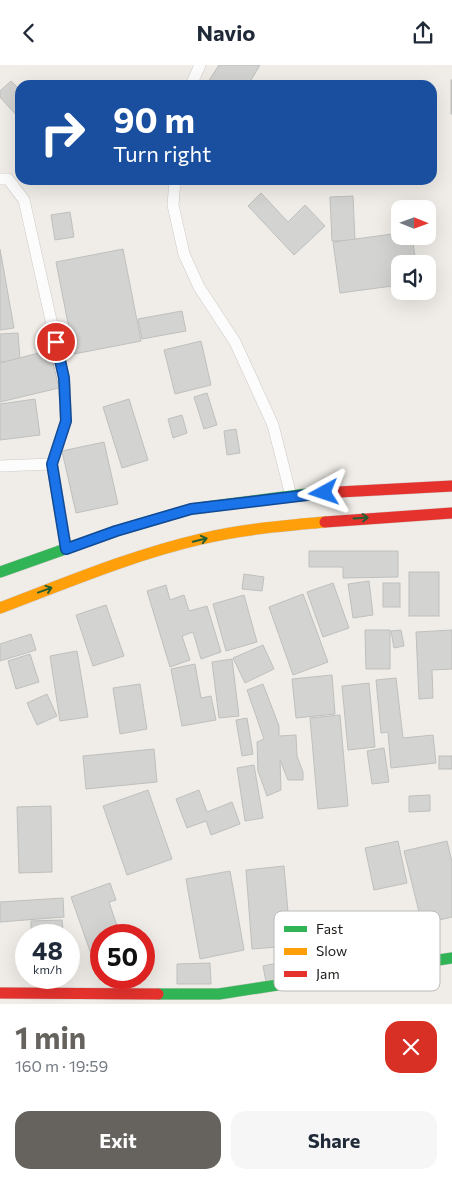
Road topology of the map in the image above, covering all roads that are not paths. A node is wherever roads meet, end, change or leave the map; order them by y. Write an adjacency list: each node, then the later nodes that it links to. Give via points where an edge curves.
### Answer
1 (200, 65): 2 (lane)
2 (193, 80)
3 (0, 179): 5 (lane, via 8,179 24,200 64,378 66,421)
4 (175, 185): 8 (lane, via 173,205 184,255 199,287 235,342 273,425)
5 (52, 464): 6 (lane); 10 (lane)
6 (0, 465)
7 (452, 487): 8 (main road)
8 (291, 496): 10 (main road, via 191,509)
9 (452, 513): 12 (main road, one-way to 9, via 130,559 201,539 257,528)
10 (66, 549): 11 (main road)
11 (0, 572)
12 (0, 608)
13 (274, 986): 14 (main road, via 219,994)
14 (0, 993)

